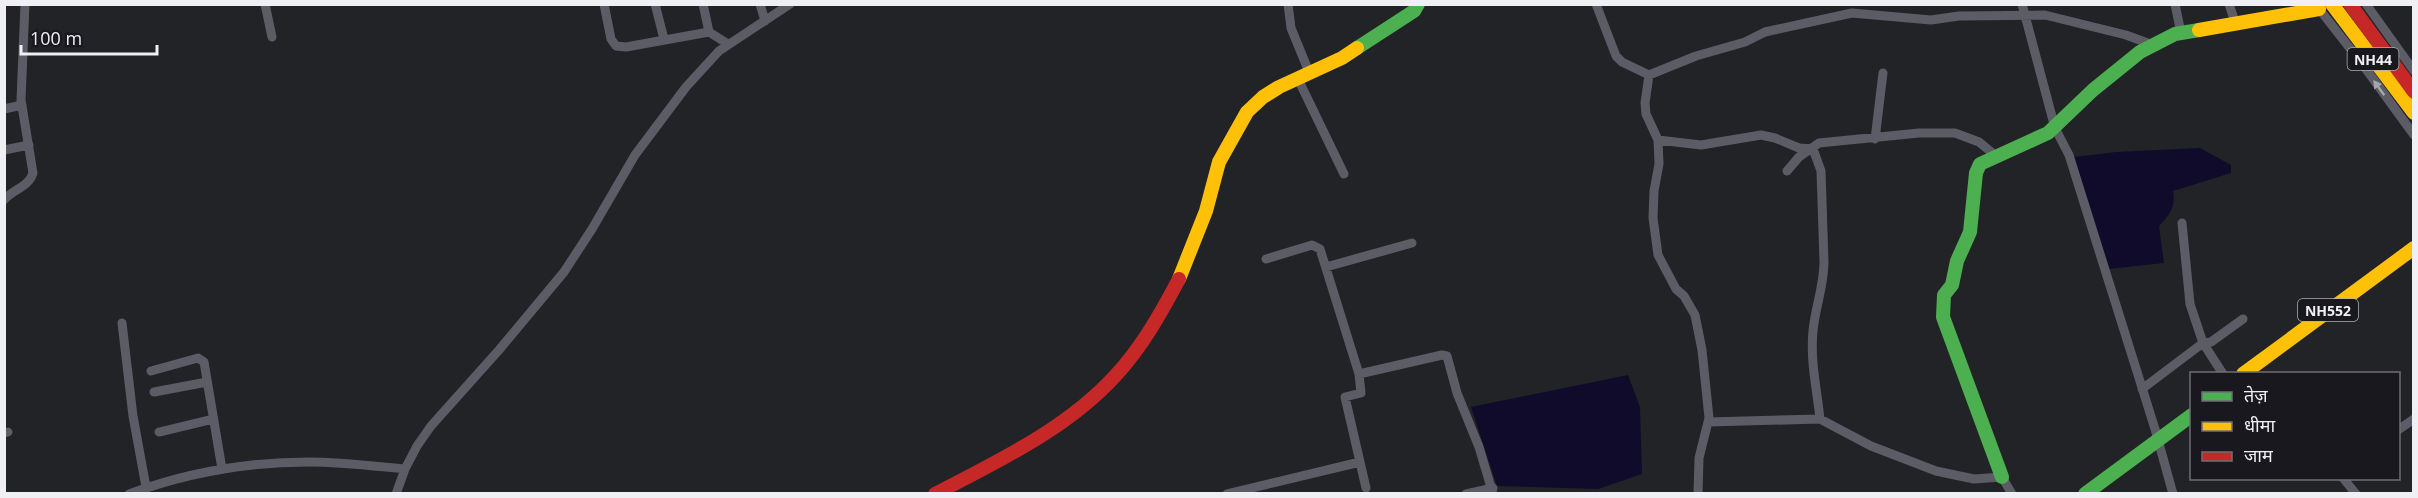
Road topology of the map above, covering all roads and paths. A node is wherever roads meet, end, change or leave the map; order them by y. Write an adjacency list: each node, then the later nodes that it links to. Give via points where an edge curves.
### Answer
1 (25, 4): 31 (street)
2 (265, 4): 22 (street)
3 (604, 4): 23 (street, via 616,46)
4 (655, 4): 23 (street)
5 (703, 4): 20 (street)
6 (760, 4): 18 (street)
7 (790, 4): 18 (street)
8 (1288, 4): 28 (street)
9 (1418, 4): 28 (main road, via 1375,38)
10 (1596, 4): 29 (street, via 1616,56)
11 (2022, 4): 17 (street)
12 (2175, 4): 21 (street)
13 (2229, 4): 19 (street)
14 (2350, 4): 30 (main road, NH44)
15 (2367, 4): 26 (street)
16 (2322, 6): 19 (main road); 33 (main road, NH44); 35 (street, one-way to 16)
17 (2024, 15): 25 (street, via 2045,15); 29 (street, via 1931,20 1852,13 1829,16 1765,32); 34 (street)
18 (765, 21): 24 (street)
19 (2235, 22): 21 (main road)
20 (709, 32): 23 (street); 24 (street)
21 (2181, 33): 25 (main road)
22 (272, 37)
23 (664, 39)
24 (728, 44): 73 (street, via 686,87 635,155 564,272 431,426)
25 (2140, 46): 34 (main road)
26 (2414, 71)
27 (1883, 73): 36 (street)
28 (1304, 75): 43 (street); 81 (main road, via 1263,97 1247,112 1219,162 1206,211 1183,270 1162,311 1115,376 1021,450)
29 (1649, 75): 37 (street, via 1646,114)
30 (2414, 92)
31 (22, 105): 32 (street); 38 (street)
32 (4, 109)
33 (2414, 113)
34 (2048, 133): 41 (main road); 60 (street, via 2069,155)
35 (2414, 135)
36 (1875, 139): 39 (street, via 1830,140); 41 (street, via 1955,133 1979,142)
37 (1658, 140): 39 (street, via 1701,145 1761,135); 66 (street, via 1654,235 1658,255 1676,290 1695,315)
38 (29, 145): 40 (street); 44 (street, via 32,179)
39 (1813, 149): 42 (street); 64 (street, via 1821,171 1824,262 1812,349)
40 (4, 150)
41 (1996, 156): 74 (main road, via 1980,164 1976,173 1970,232 1942,304 1943,317)
42 (1787, 171)
43 (1344, 174)
44 (4, 201)
45 (2182, 224): 53 (street, via 2190,304)
46 (1412, 243): 50 (street)
47 (2414, 248): 56 (main road, NH552)
48 (1266, 259): 50 (street, via 1316,246)
49 (2414, 260): 57 (main road, NH552)
50 (1326, 267): 58 (street)
51 (2243, 319): 53 (street, via 2211,342)
52 (122, 323): 76 (street)
53 (2203, 343): 55 (street); 60 (street)
54 (151, 371): 59 (street, via 198,358 204,362)
55 (2222, 372)
56 (2246, 372)
57 (2261, 372)
58 (1359, 374): 71 (street, via 1361,393 1347,396 1345,401); 78 (street, via 1447,356)
59 (207, 382): 61 (street); 63 (street)
60 (2142, 389): 70 (street)
61 (154, 392)
62 (2190, 417): 70 (main road)
63 (213, 419): 69 (street); 72 (street)
64 (1820, 419): 66 (street); 74 (street, via 1871,446 1936,471 1974,479)
65 (2414, 419): 68 (street)
66 (1708, 422): 84 (street, via 1699,458)
67 (2190, 428): 70 (main road)
68 (2400, 429)
69 (159, 432)
70 (2160, 446): 86 (main road); 87 (main road); 88 (street)
71 (1360, 462): 77 (street); 82 (street)
72 (222, 469): 73 (street, via 308,462); 76 (street)
73 (405, 469): 80 (street)
74 (2002, 477): 85 (street)
75 (2345, 480): 89 (street)
76 (146, 487): 79 (street)
77 (1366, 488)
78 (1493, 491): 83 (street)
79 (129, 494)
80 (396, 494)
81 (935, 494)
82 (1227, 494)
83 (1466, 494)
84 (1698, 494)
85 (2012, 494)
86 (2085, 494)
87 (2104, 494)
88 (2173, 494)
89 (2356, 494)

